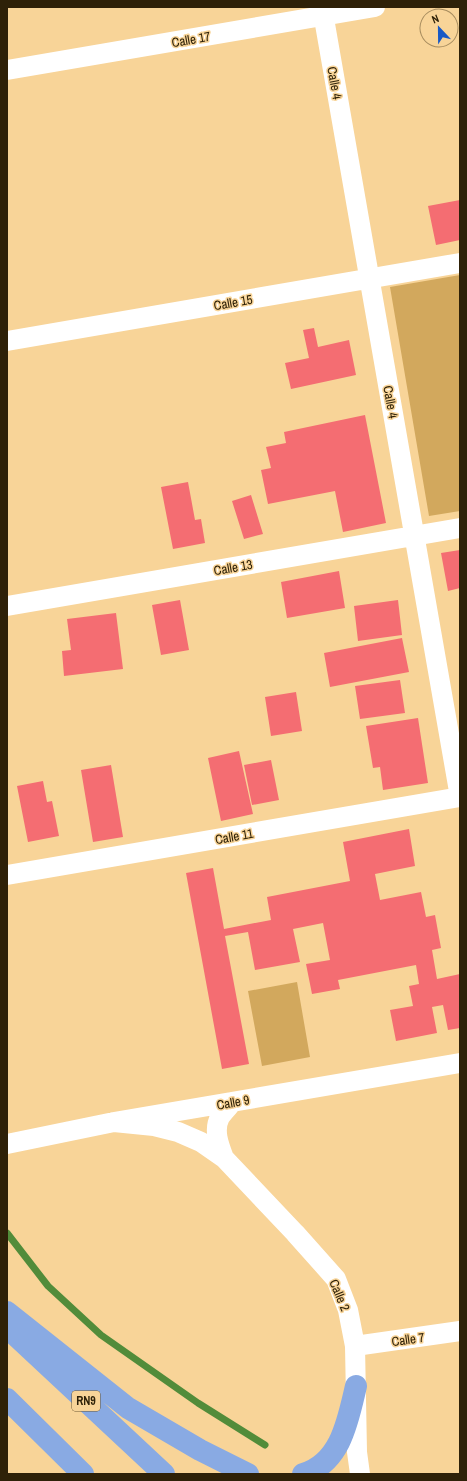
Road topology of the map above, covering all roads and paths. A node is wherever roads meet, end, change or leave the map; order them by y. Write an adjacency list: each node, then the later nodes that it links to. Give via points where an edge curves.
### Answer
1 (375, 7): 2 (street, Calle 17)
2 (323, 11): 3 (street, Calle 17); 5 (street, Calle 4)
3 (7, 70)
4 (460, 263): 5 (street, Calle 15)
5 (369, 278): 6 (street, Calle 15); 8 (street, Calle 4)
6 (7, 340)
7 (460, 528): 8 (street, Calle 13)
8 (414, 535): 9 (street, Calle 13); 10 (street, Calle 4)
9 (7, 606)
10 (460, 797): 11 (street, Calle 11)
11 (7, 876)
12 (460, 1063): 13 (street, Calle 9)
13 (232, 1102): 14 (street, Calle 9); 16 (street, Calle 2, via 220,1117 218,1128 218,1142)
14 (114, 1122): 15 (street, Calle 9); 16 (street, Calle 2, via 154,1126 178,1132 201,1142)
15 (7, 1144)
16 (224, 1158): 20 (street, Calle 2, via 336,1279 348,1310)
17 (7, 1312): 23 (highway, via 128,1408 200,1450)
18 (7, 1327): 25 (highway, RN9)
19 (460, 1331): 20 (street, Calle 7)
20 (355, 1346): 21 (street, Calle 2)
21 (356, 1386): 26 (highway, via 339,1444 317,1467); 27 (street, Calle 2)
22 (7, 1399): 24 (highway)
23 (249, 1473)
24 (83, 1474)
25 (164, 1474)
26 (303, 1474)
27 (360, 1474)

